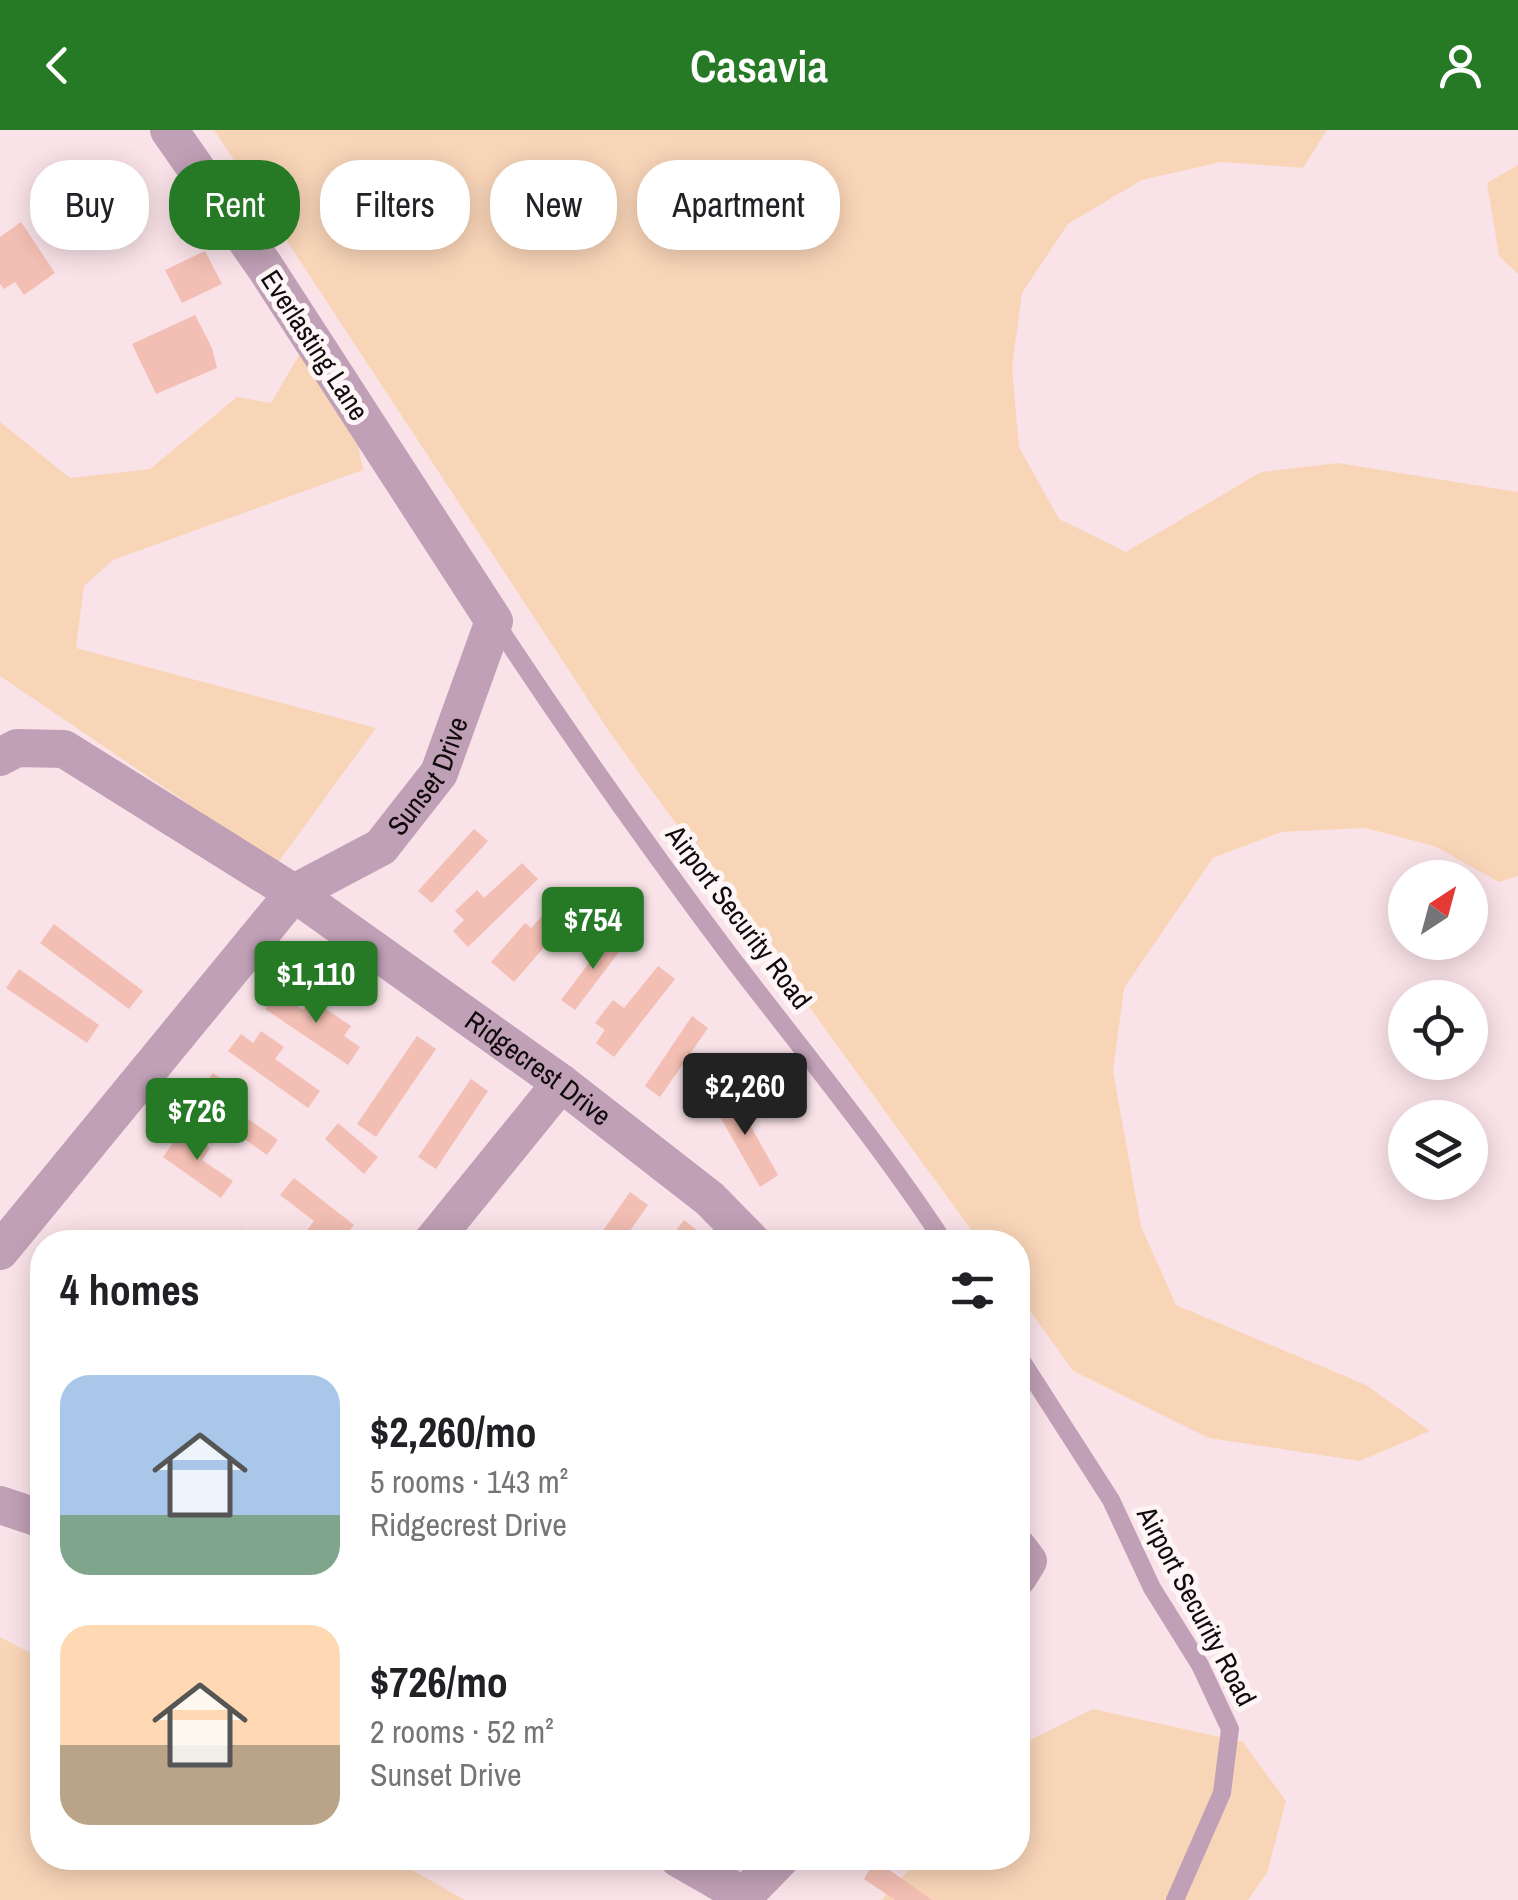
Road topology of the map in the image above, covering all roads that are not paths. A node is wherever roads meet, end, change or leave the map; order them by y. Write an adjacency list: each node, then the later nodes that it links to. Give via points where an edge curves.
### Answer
1 (169, 130): 2 (street, Everlasting Lane, via 265,266)
2 (494, 622): 4 (street, Sunset Drive, via 439,773 382,847); 8 (lane, Airport Security Road)
3 (0, 757): 4 (street, Ridgecrest Drive, via 17,748 64,749)
4 (294, 893): 5 (street, Ridgecrest Drive); 9 (street, Sunset Drive)
5 (561, 1083): 6 (street); 7 (street, Ridgecrest Drive)
6 (442, 1230)
7 (740, 1230)
8 (935, 1230)
9 (0, 1251)
10 (1030, 1374): 15 (lane, Airport Security Road, via 1111,1500 1230,1729 1222,1793)
11 (0, 1506): 12 (street)
12 (30, 1515)
13 (699, 1870): 14 (street, via 744,1896)
14 (769, 1870)
15 (1175, 1900)

